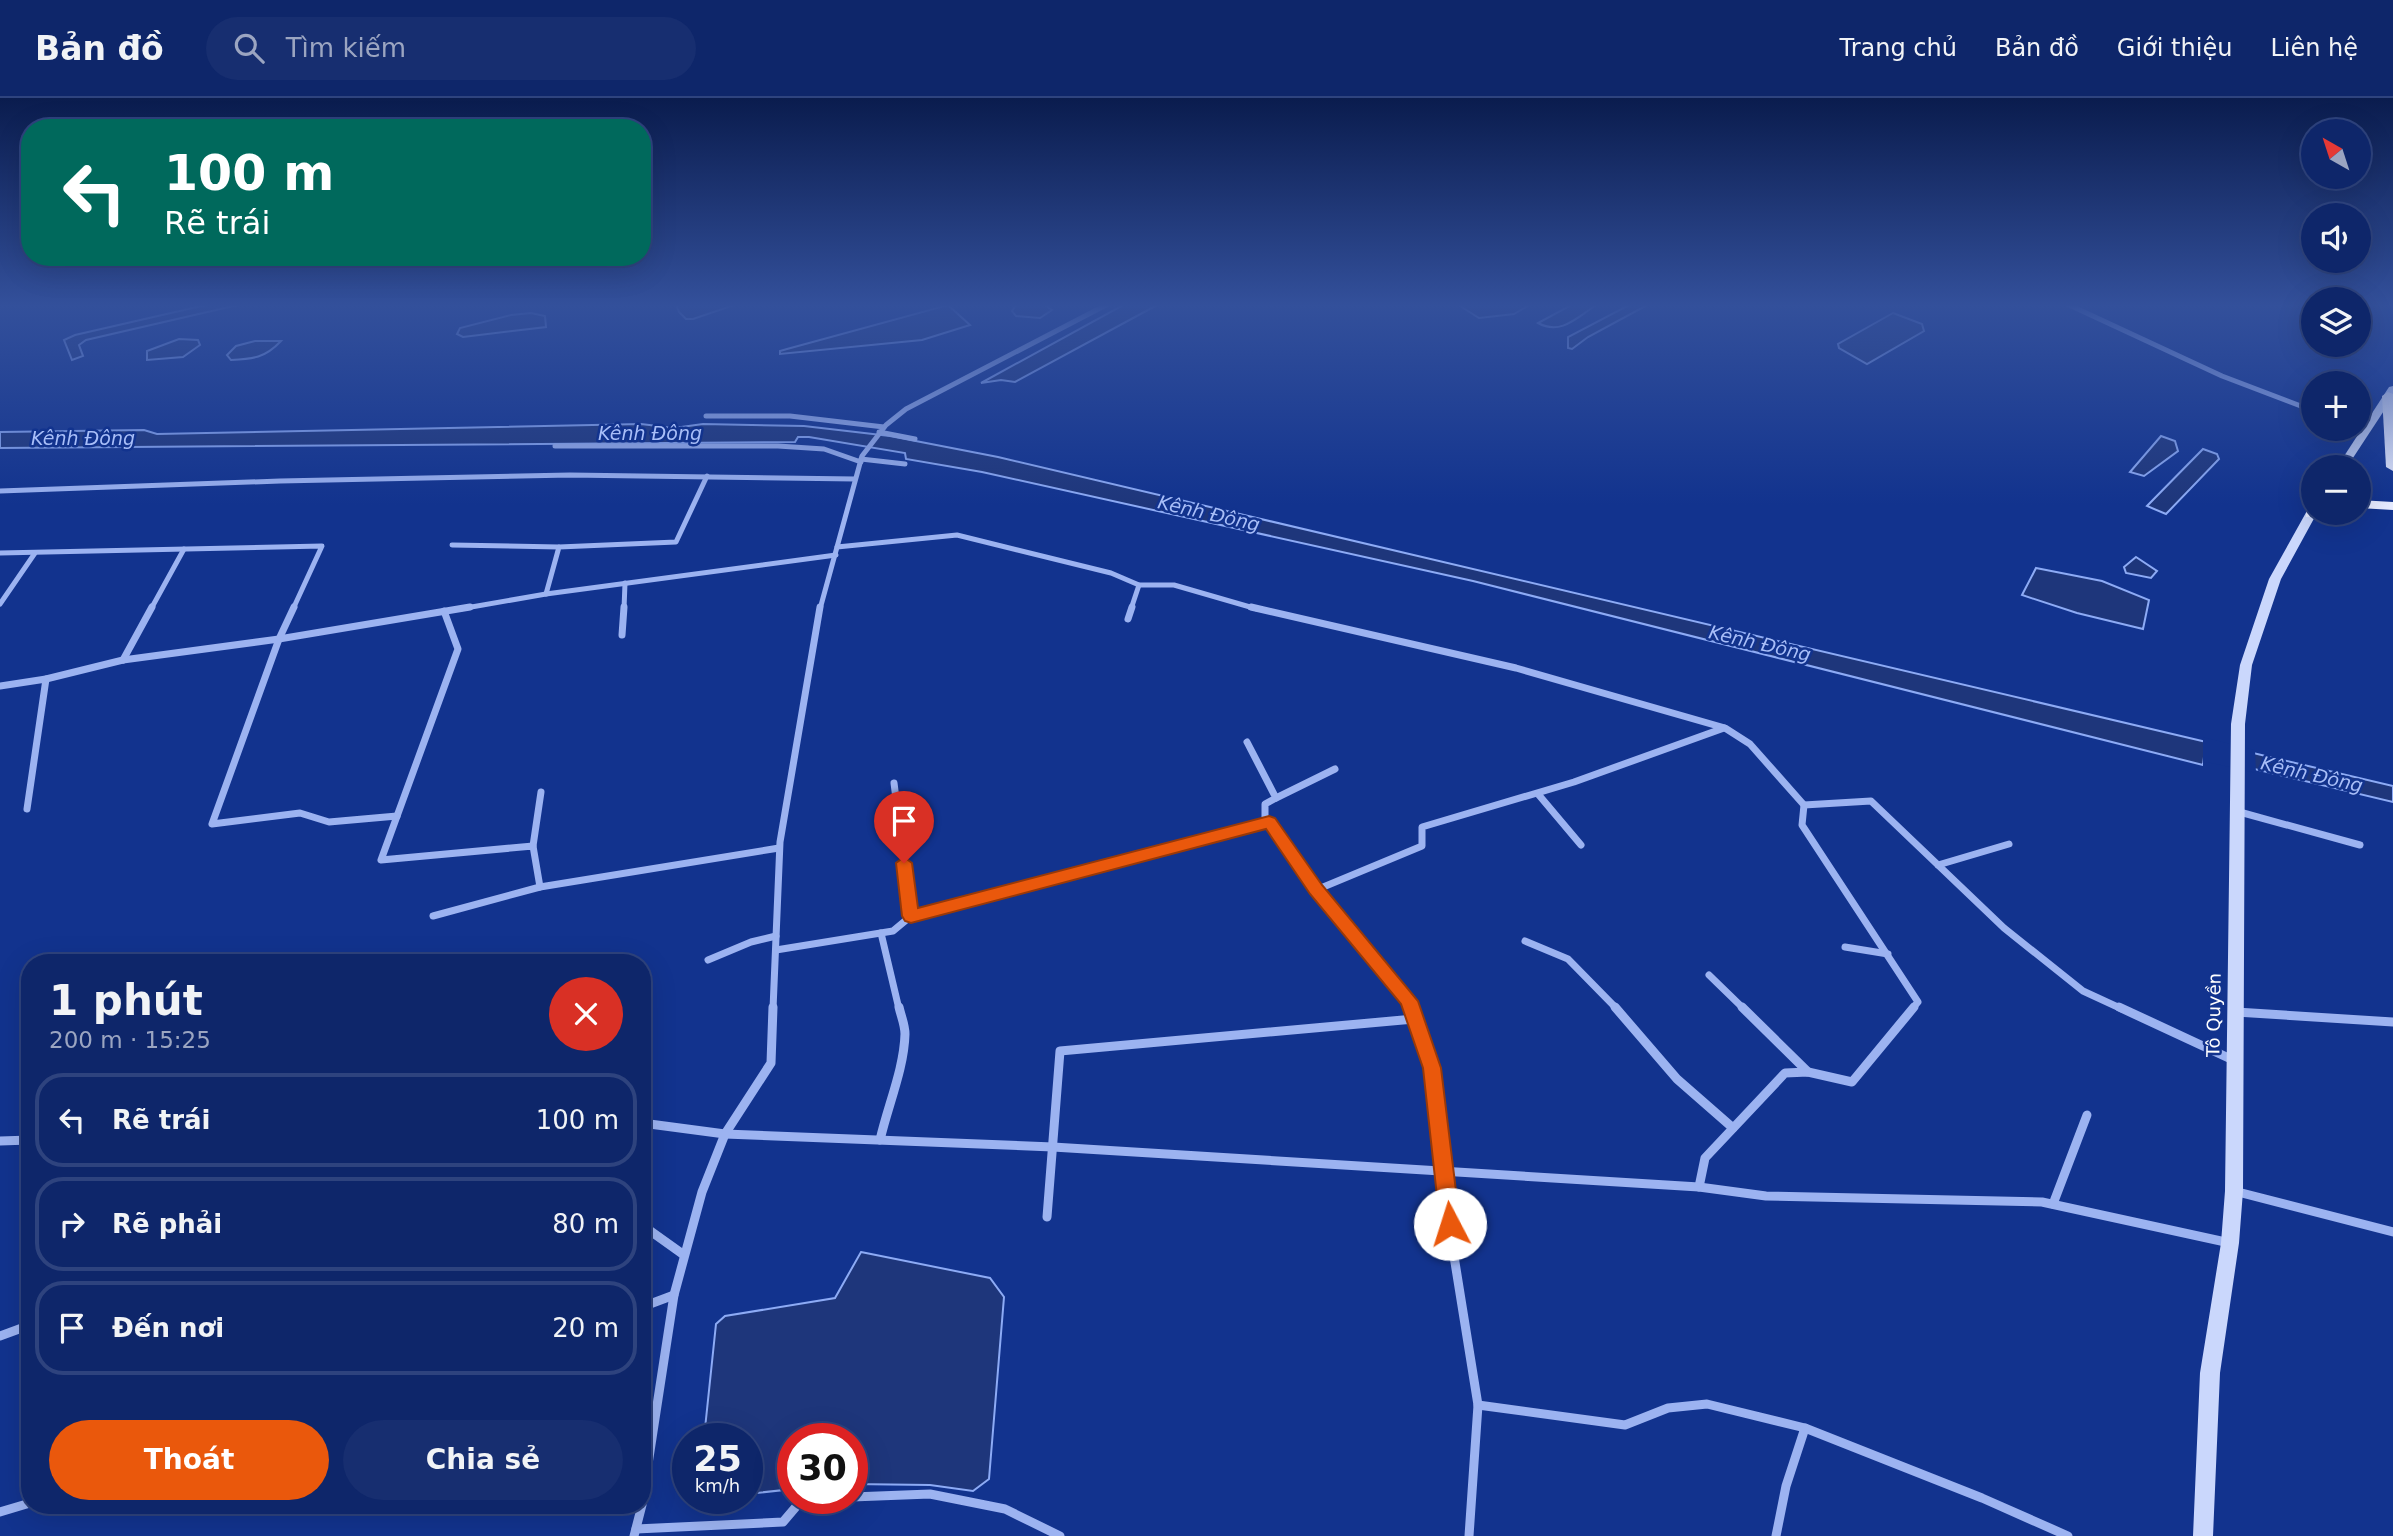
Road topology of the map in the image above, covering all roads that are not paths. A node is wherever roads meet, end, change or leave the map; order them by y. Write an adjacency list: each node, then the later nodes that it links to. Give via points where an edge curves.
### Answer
1 (976, 371): 7 (street, via 906,409)
2 (2211, 371): 4 (street)
3 (2391, 393): 6 (main road); 12 (main road)
4 (2301, 406)
5 (706, 416): 7 (street, via 790,416)
6 (2371, 419)
7 (882, 430): 8 (street); 10 (street)
8 (915, 439)
9 (555, 446): 10 (street, via 778,446 824,449)
10 (861, 459): 11 (street); 14 (street)
11 (905, 464)
12 (2393, 467)
13 (707, 477): 14 (street); 15 (street, via 500,476); 20 (street, via 676,542)
14 (855, 479): 22 (street)
15 (0, 491)
16 (2371, 505): 17 (main road)
17 (2393, 506)
18 (2306, 525): 43 (main road, Tô Quyền, via 2275,579 2246,665)
19 (452, 545): 20 (street)
20 (559, 547): 27 (street)
21 (184, 549): 24 (street); 32 (street, via 322,546); 33 (street)
22 (836, 551): 25 (street); 26 (street, via 957,535 1111,573); 52 (street, via 820,608)
23 (0, 553): 24 (street)
24 (35, 553): 28 (street)
25 (625, 583): 27 (street); 31 (street)
26 (1139, 585): 30 (street); 36 (street, via 1174,585 1280,615 1516,668)
27 (546, 594): 29 (street)
28 (0, 604)
29 (444, 611): 32 (street); 46 (street, via 458,649)
30 (1128, 619)
31 (622, 635)
32 (279, 639): 33 (street); 46 (street, via 212,824 300,813 329,822)
33 (123, 660): 34 (street)
34 (46, 679): 35 (street); 45 (street)
35 (0, 686)
36 (1725, 728): 41 (street); 44 (street, via 1749,744)
37 (1247, 742): 42 (street)
38 (1335, 769): 42 (street)
39 (894, 783): 57 (street)
40 (541, 793): 51 (street)
41 (1538, 794): 49 (street); 55 (street, via 1422,827 1422,846)
42 (1276, 798): 47 (street, via 1265,804)
43 (2236, 804): 50 (street); 66 (main road, Tô Quyền)
44 (1804, 806): 53 (street, via 1871,801); 63 (street, via 1802,825)
45 (27, 809)
46 (397, 816): 51 (street, via 381,860)
47 (1269, 822): 55 (street); 57 (street)
48 (2010, 844): 53 (street)
49 (1581, 845)
50 (2360, 845)
51 (533, 846): 54 (street)
52 (779, 849): 54 (street); 59 (street)
53 (1938, 865): 69 (street, via 2004,928 2083,991)
54 (540, 887): 56 (street)
55 (1316, 890): 67 (street, via 1409,1001)
56 (433, 916)
57 (911, 916): 58 (street, via 893,931)
58 (881, 933): 62 (street); 77 (street, via 905,1032 898,1079)
59 (776, 936): 62 (street); 64 (street)
60 (1525, 941): 73 (street, via 1568,959 1677,1079)
61 (1845, 947): 63 (street)
62 (775, 950): 74 (street, via 771,1063)
63 (1888, 954): 70 (street, via 1918,1002 1852,1082)
64 (708, 960)
65 (1709, 975): 70 (street)
66 (2235, 1012): 68 (street); 69 (main road, Tô Quyền)
67 (1414, 1019): 78 (street, via 1060,1051); 79 (street, via 1432,1068)
68 (2393, 1022)
69 (2235, 1060): 81 (main road, Tô Quyền)
70 (1808, 1072): 73 (street, via 1785,1073)
71 (2087, 1115): 82 (street)
72 (651, 1124): 74 (street)
73 (1733, 1128): 80 (street, via 1705,1158)
74 (726, 1134): 77 (street); 87 (street, via 702,1192)
75 (0, 1140): 76 (street)
76 (21, 1140)
77 (880, 1140): 78 (street)
78 (1052, 1147): 79 (street); 83 (street)
79 (1446, 1172): 80 (street); 92 (street, via 1453,1250)
80 (1699, 1187): 82 (street, via 1766,1196)
81 (2234, 1191): 85 (street); 86 (main road, Tô Quyền)
82 (2053, 1204): 86 (street)
83 (1048, 1217)
84 (651, 1231): 87 (street)
85 (2393, 1232)
86 (2230, 1243): 105 (main road, Tô Quyền, via 2210,1373)
87 (684, 1255): 88 (street)
88 (674, 1295): 89 (street); 94 (street)
89 (651, 1304)
90 (21, 1328): 91 (street)
91 (0, 1336)
92 (1478, 1405): 93 (street, via 1626,1425 1668,1408 1707,1404); 102 (street)
93 (1805, 1428): 103 (street); 104 (street)
94 (651, 1445)
95 (868, 1496): 101 (street, via 930,1494 1006,1509)
96 (21, 1506): 97 (street)
97 (0, 1512)
98 (640, 1514): 100 (street)
99 (789, 1514): 100 (street, via 782,1522)
100 (635, 1532)
101 (1060, 1536)
102 (1469, 1536)
103 (1776, 1536)
104 (2068, 1536)
105 (2203, 1536)

